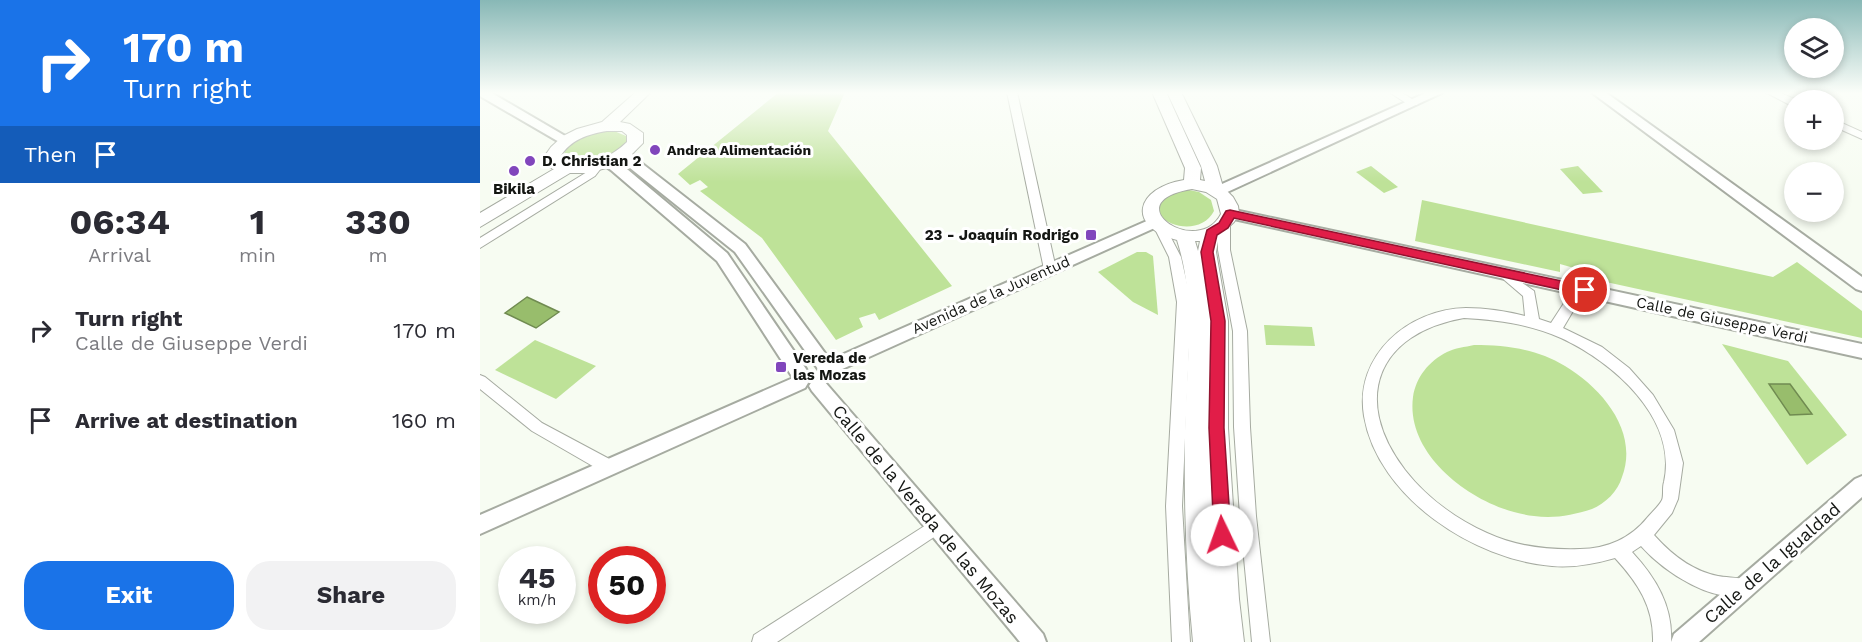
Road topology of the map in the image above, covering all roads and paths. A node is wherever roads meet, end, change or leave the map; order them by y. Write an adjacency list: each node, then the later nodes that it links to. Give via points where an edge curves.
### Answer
1 (534, 122): 13 (street)
2 (611, 122): 9 (main road)
3 (629, 122): 10 (main road)
4 (1018, 122): 25 (street)
5 (1172, 122): 17 (main road, via 1193,168)
6 (1188, 122): 18 (main road)
7 (1370, 122): 18 (street)
8 (1638, 122): 27 (street)
9 (607, 126): 10 (main road); 13 (main road)
10 (625, 127): 14 (main road, via 635,133 635,143)
11 (1844, 127): 12 (street)
12 (1862, 136)
13 (566, 140): 16 (main road, via 552,157)
14 (625, 154): 15 (main road); 32 (street, via 740,248)
15 (602, 165): 16 (main road); 24 (street); 34 (street, Calle de la Vereda de las Mozas, via 616,167 722,257)
16 (560, 167): 19 (main road); 20 (main road)
17 (1192, 184): 18 (main road); 22 (main road, via 1172,186 1155,195 1149,209)
18 (1216, 190): 21 (main road, via 1228,201)
19 (480, 209)
20 (480, 221)
21 (1222, 224): 23 (main road); 26 (street, Calle de Giuseppe Verdi); 46 (main road, via 1207,252 1218,321 1217,428); 47 (street, via 1240,331 1248,516)
22 (1158, 226): 23 (main road); 25 (street, Avenida de la Juventud); 44 (street, via 1175,257 1184,302 1174,506)
23 (1184, 236): 45 (main road, via 1192,254 1200,322 1196,428 1201,600)
24 (480, 244)
25 (1050, 269): 32 (street, Avenida de la Juventud)
26 (1501, 272): 28 (street, Calle de Giuseppe Verdi); 29 (street, via 1529,294)
27 (1862, 285)
28 (1604, 294): 30 (street, via 1571,303); 31 (street, Calle de Giuseppe Verdi)
29 (1532, 321): 30 (street); 40 (street, via 1464,313 1433,319 1407,332 1387,350 1373,373 1369,401 1374,432 1390,464 1416,495 1450,523 1492,544 1536,556 1580,558)
30 (1555, 328): 39 (street, via 1598,352 1636,383 1663,422 1675,464 1669,504)
31 (1862, 351)
32 (826, 366): 34 (street, via 830,375 826,381)
33 (480, 381): 35 (street, via 537,428)
34 (806, 381): 35 (street); 38 (street, Calle de la Vereda de las Mozas)
35 (609, 467): 37 (street)
36 (1862, 485): 41 (street, Calle de la Igualdad)
37 (480, 525)
38 (937, 526): 42 (street); 43 (street, Calle de la Vereda de las Mozas)
39 (1643, 536): 40 (street); 41 (street, via 1663,560 1696,580)
40 (1618, 550): 48 (street, via 1643,575 1658,604)
41 (1745, 587): 49 (street, Calle de la Igualdad)
42 (773, 639)
43 (1035, 642)
44 (1181, 642)
45 (1206, 642)
46 (1231, 642)
47 (1261, 642)
48 (1662, 642)
49 (1682, 642)

